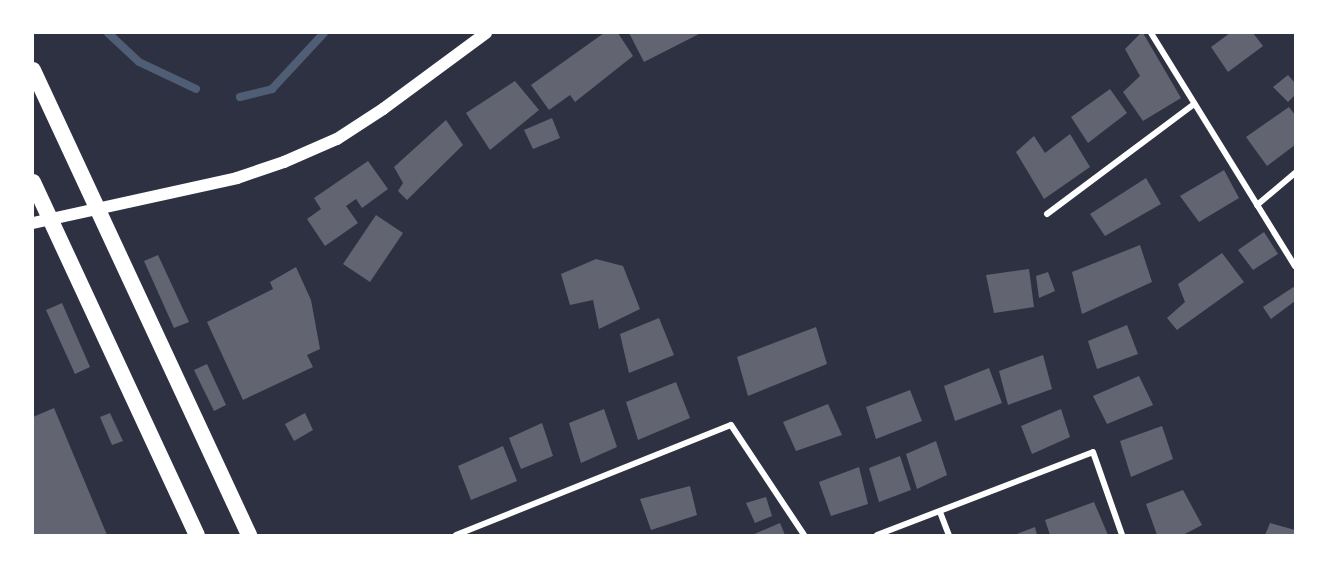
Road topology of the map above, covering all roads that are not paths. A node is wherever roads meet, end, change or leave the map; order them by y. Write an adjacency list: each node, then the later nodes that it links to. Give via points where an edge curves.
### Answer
1 (486, 33): 8 (main road, via 337,139 237,178)
2 (1151, 33): 4 (street)
3 (35, 75): 8 (highway)
4 (1194, 104): 7 (street); 9 (street)
5 (1295, 173): 7 (street)
6 (33, 182): 10 (highway)
7 (1257, 205): 12 (street)
8 (99, 208): 10 (main road); 15 (highway)
9 (1047, 214)
10 (51, 220): 11 (main road); 14 (highway)
11 (33, 223)
12 (1295, 266)
13 (940, 512): 18 (street); 19 (street); 20 (street, via 1093,452)
14 (197, 535)
15 (249, 535)
16 (456, 535): 17 (street, via 731,424)
17 (804, 535)
18 (877, 535)
19 (949, 535)
20 (1122, 535)

